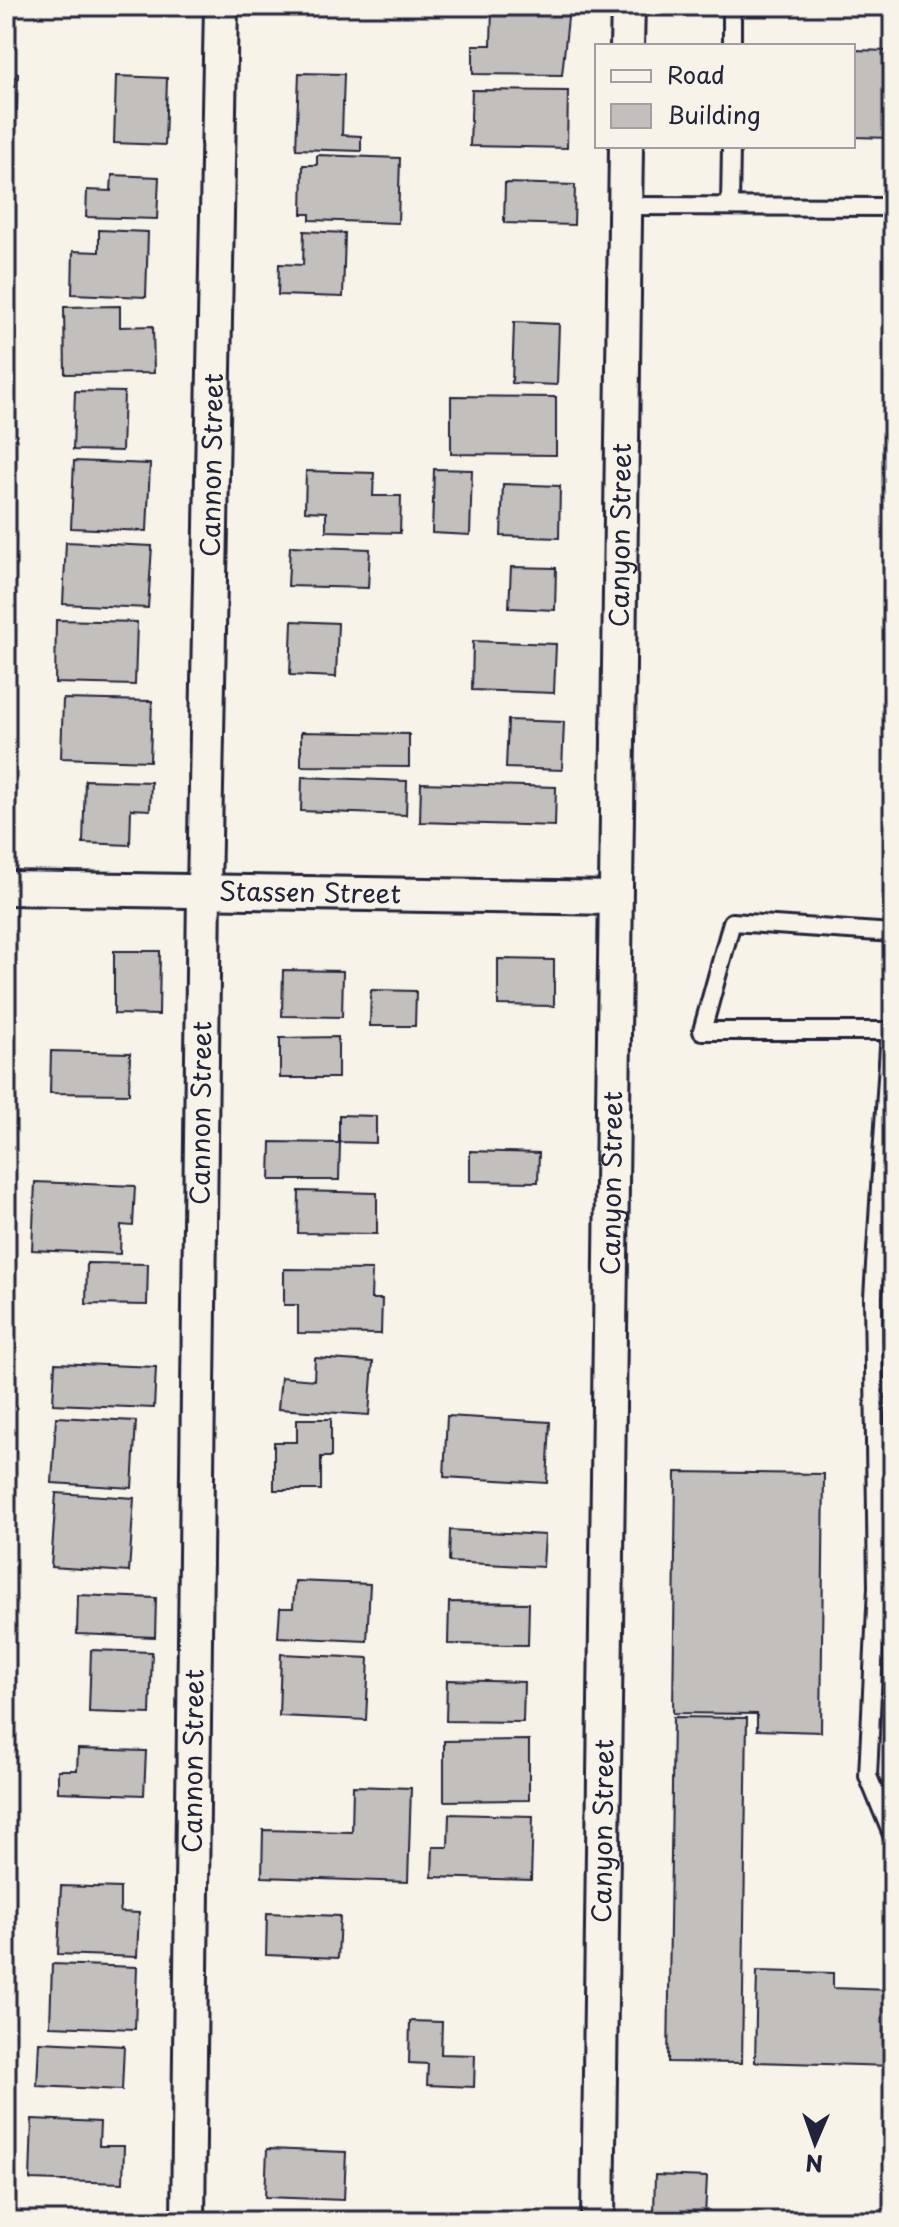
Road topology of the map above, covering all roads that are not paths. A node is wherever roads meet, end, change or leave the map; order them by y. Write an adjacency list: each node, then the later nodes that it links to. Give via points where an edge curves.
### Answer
1 (221, 6): 12 (street, Cannon Street)
2 (628, 6): 4 (street)
3 (732, 6): 5 (lane)
4 (627, 44)
5 (732, 44)
6 (626, 148): 8 (street, Canyon Street)
7 (731, 148): 9 (lane)
8 (625, 206): 9 (lane); 13 (street, Canyon Street)
9 (730, 206): 10 (lane)
10 (893, 207)
11 (6, 888): 12 (street, Stassen Street)
12 (204, 891): 13 (street, Stassen Street); 18 (street, Cannon Street)
13 (614, 898): 19 (street, Canyon Street)
14 (893, 933): 15 (lane, via 732,922 702,1031)
15 (892, 1031): 16 (lane, via 873,1297)
16 (884, 1433): 17 (lane, via 868,1776)
17 (893, 1837)
18 (188, 2221)
19 (598, 2221)

